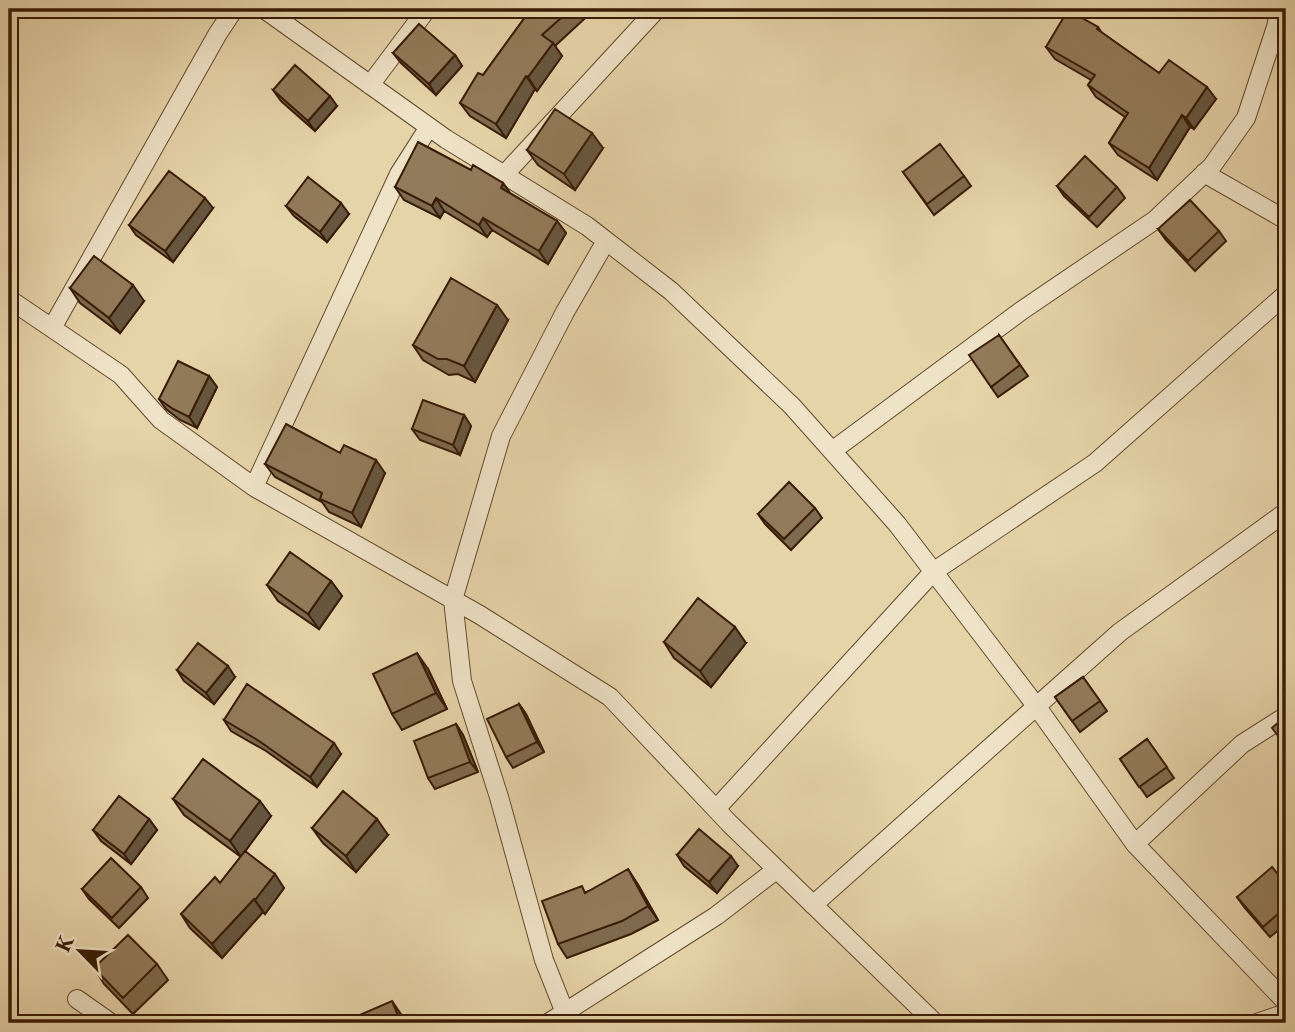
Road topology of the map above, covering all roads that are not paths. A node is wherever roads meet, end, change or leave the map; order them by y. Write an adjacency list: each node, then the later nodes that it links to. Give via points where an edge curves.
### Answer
1 (234, 9): 14 (street)
2 (264, 9): 6 (street)
3 (427, 9): 6 (street)
4 (657, 9): 9 (street)
5 (1278, 9): 8 (street, via 1278,24 1246,118)
6 (370, 85): 7 (street)
7 (429, 127): 9 (street); 16 (street, via 399,174)
8 (1204, 173): 10 (street); 15 (street, via 1155,220)
9 (504, 175): 11 (street)
10 (1286, 220)
11 (606, 241): 15 (street, via 671,291 792,405); 19 (street, via 502,436)
12 (1286, 294): 18 (street, via 1095,463)
13 (9, 299): 14 (street)
14 (52, 328): 16 (street, via 121,374 161,420)
15 (832, 451): 18 (street)
16 (254, 487): 19 (street)
17 (1286, 512): 20 (street, via 1120,632)
18 (933, 572): 20 (street); 22 (street)
19 (453, 600): 22 (street, via 610,696); 29 (street, via 462,681 544,960)
20 (1037, 707): 23 (street); 25 (street)
21 (1286, 716): 23 (street, via 1242,744)
22 (716, 810): 24 (street)
23 (1135, 844): 27 (street)
24 (776, 870): 25 (street); 29 (street)
25 (813, 905): 32 (street)
26 (77, 999): 30 (street)
27 (1286, 1002)
28 (1286, 1013): 33 (street)
29 (567, 1018): 31 (street)
30 (111, 1023)
31 (548, 1023)
32 (935, 1023)
33 (1257, 1023)

